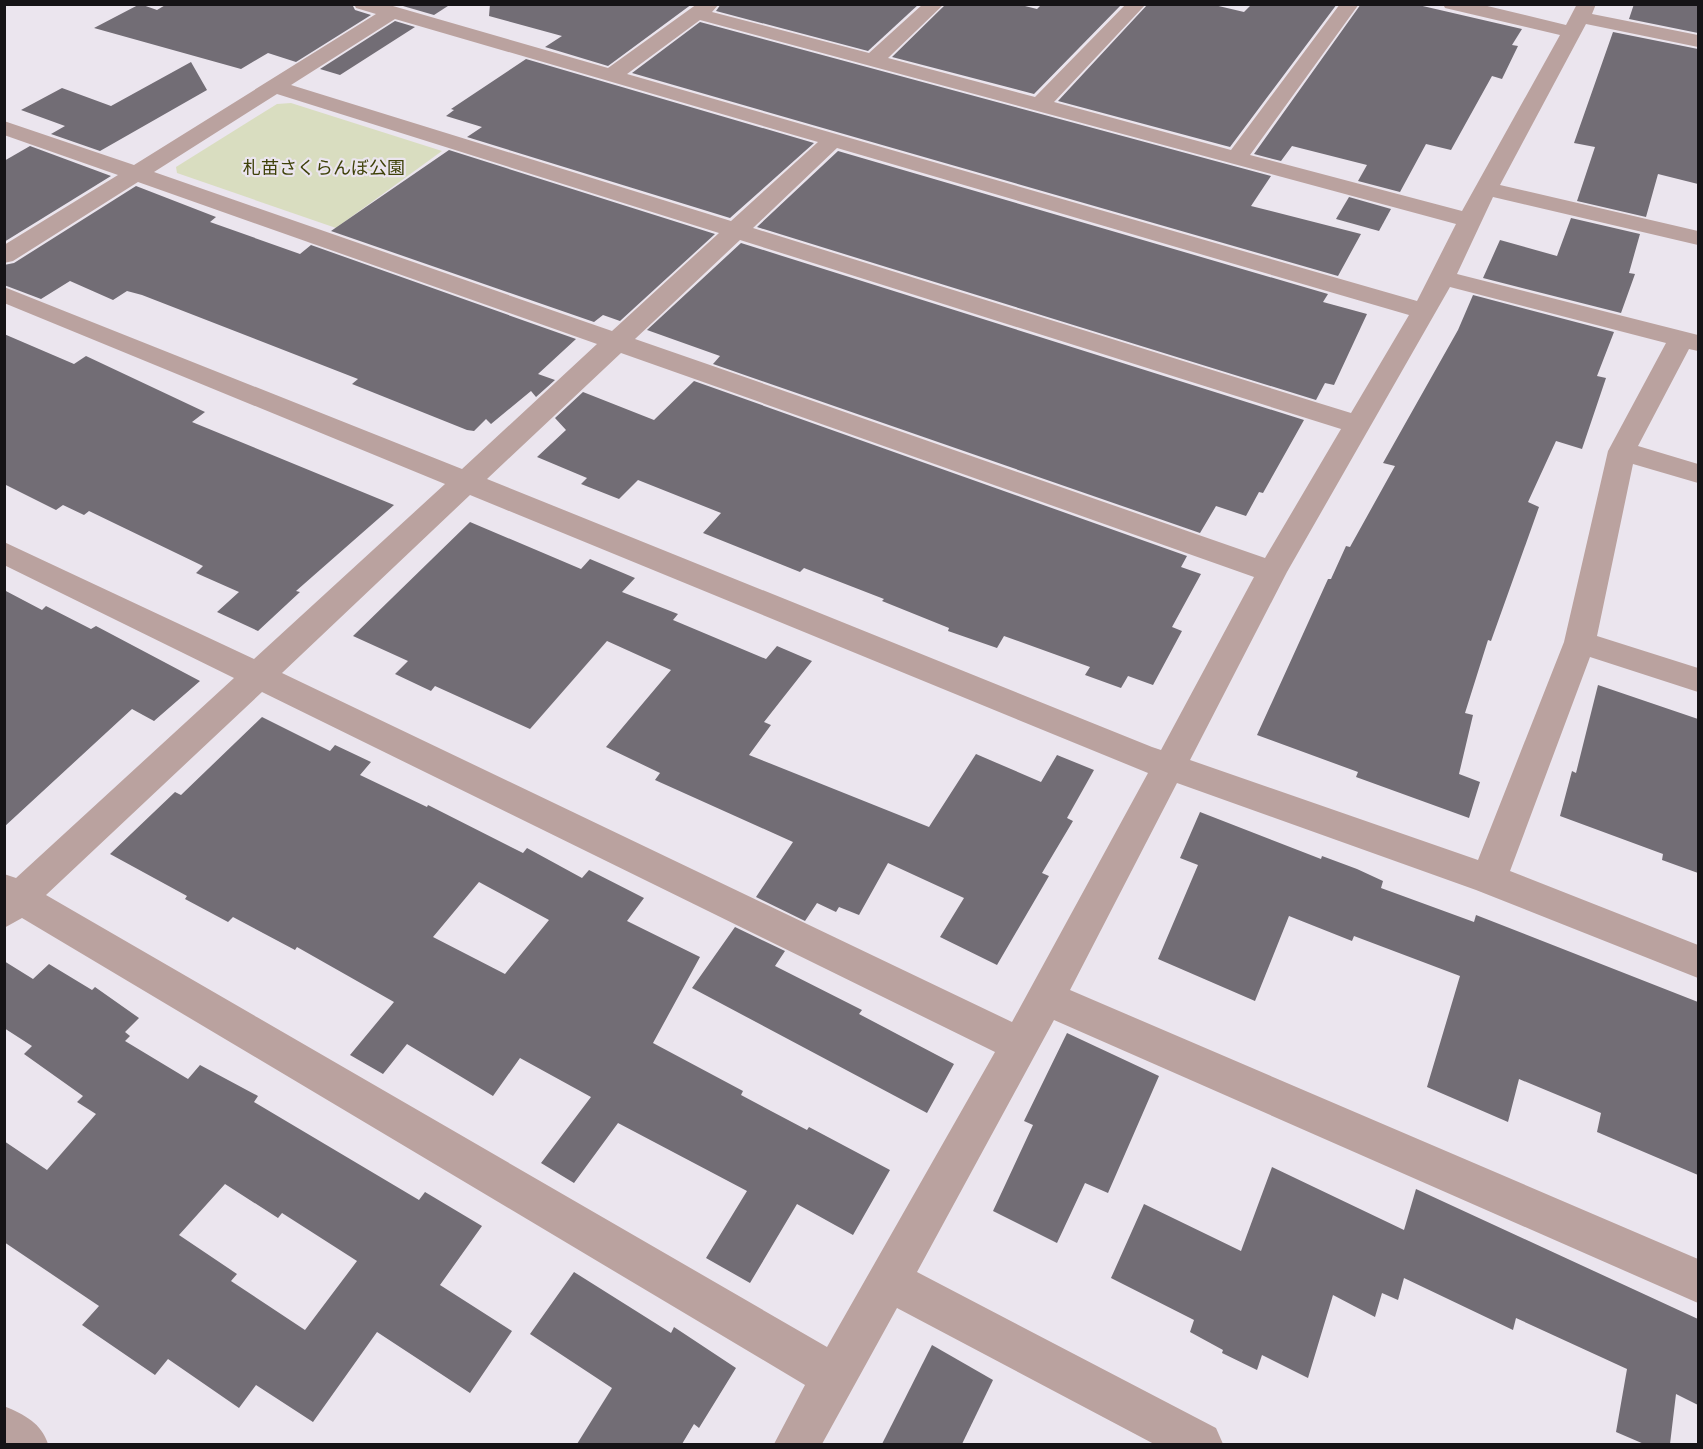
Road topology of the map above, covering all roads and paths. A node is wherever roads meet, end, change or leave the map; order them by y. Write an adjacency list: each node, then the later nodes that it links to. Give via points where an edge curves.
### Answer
1 (363, 4): 7 (street)
2 (935, 4): 10 (street)
3 (1137, 4): 13 (street)
4 (1350, 4): 16 (street)
5 (1452, 4): 8 (street)
6 (704, 7): 10 (street); 11 (street)
7 (391, 13): 11 (street); 12 (street)
8 (1579, 18): 9 (street); 18 (street)
9 (1698, 40)
10 (874, 60): 13 (street)
11 (610, 76): 15 (street)
12 (273, 86): 17 (street); 20 (street)
13 (1040, 104): 16 (street)
14 (4, 127): 17 (street)
15 (832, 141): 20 (street); 25 (street)
16 (1237, 157): 19 (street)
17 (136, 173): 22 (street); 27 (street)
18 (1487, 189): 19 (street); 21 (street)
19 (1469, 220): 23 (street)
20 (736, 230): 27 (street); 28 (street)
21 (1698, 238)
22 (4, 256)
23 (1443, 278): 25 (street); 26 (street)
24 (4, 294): 31 (street)
25 (1424, 311): 28 (street)
26 (1690, 341): 29 (street)
27 (616, 342): 31 (street); 33 (street)
28 (1358, 425): 33 (street)
29 (1622, 452): 30 (street); 34 (street)
30 (1698, 474)
31 (466, 483): 35 (street); 37 (street)
32 (4, 552): 35 (street)
33 (1272, 572): 37 (street)
34 (1580, 642): 36 (street); 38 (street)
35 (258, 674): 39 (street); 42 (street)
36 (1698, 680)
37 (1168, 767): 38 (street); 41 (street)
38 (1489, 879): 40 (street)
39 (10, 899): 45 (street)
40 (1698, 962)
41 (1046, 998): 42 (street); 44 (street)
42 (1019, 1045): 43 (street)
43 (888, 1280): 45 (street); 49 (street)
44 (1698, 1281)
45 (835, 1377): 48 (street)
46 (4, 1429): 47 (street)
47 (25, 1444)
48 (797, 1444)
49 (1200, 1444)

